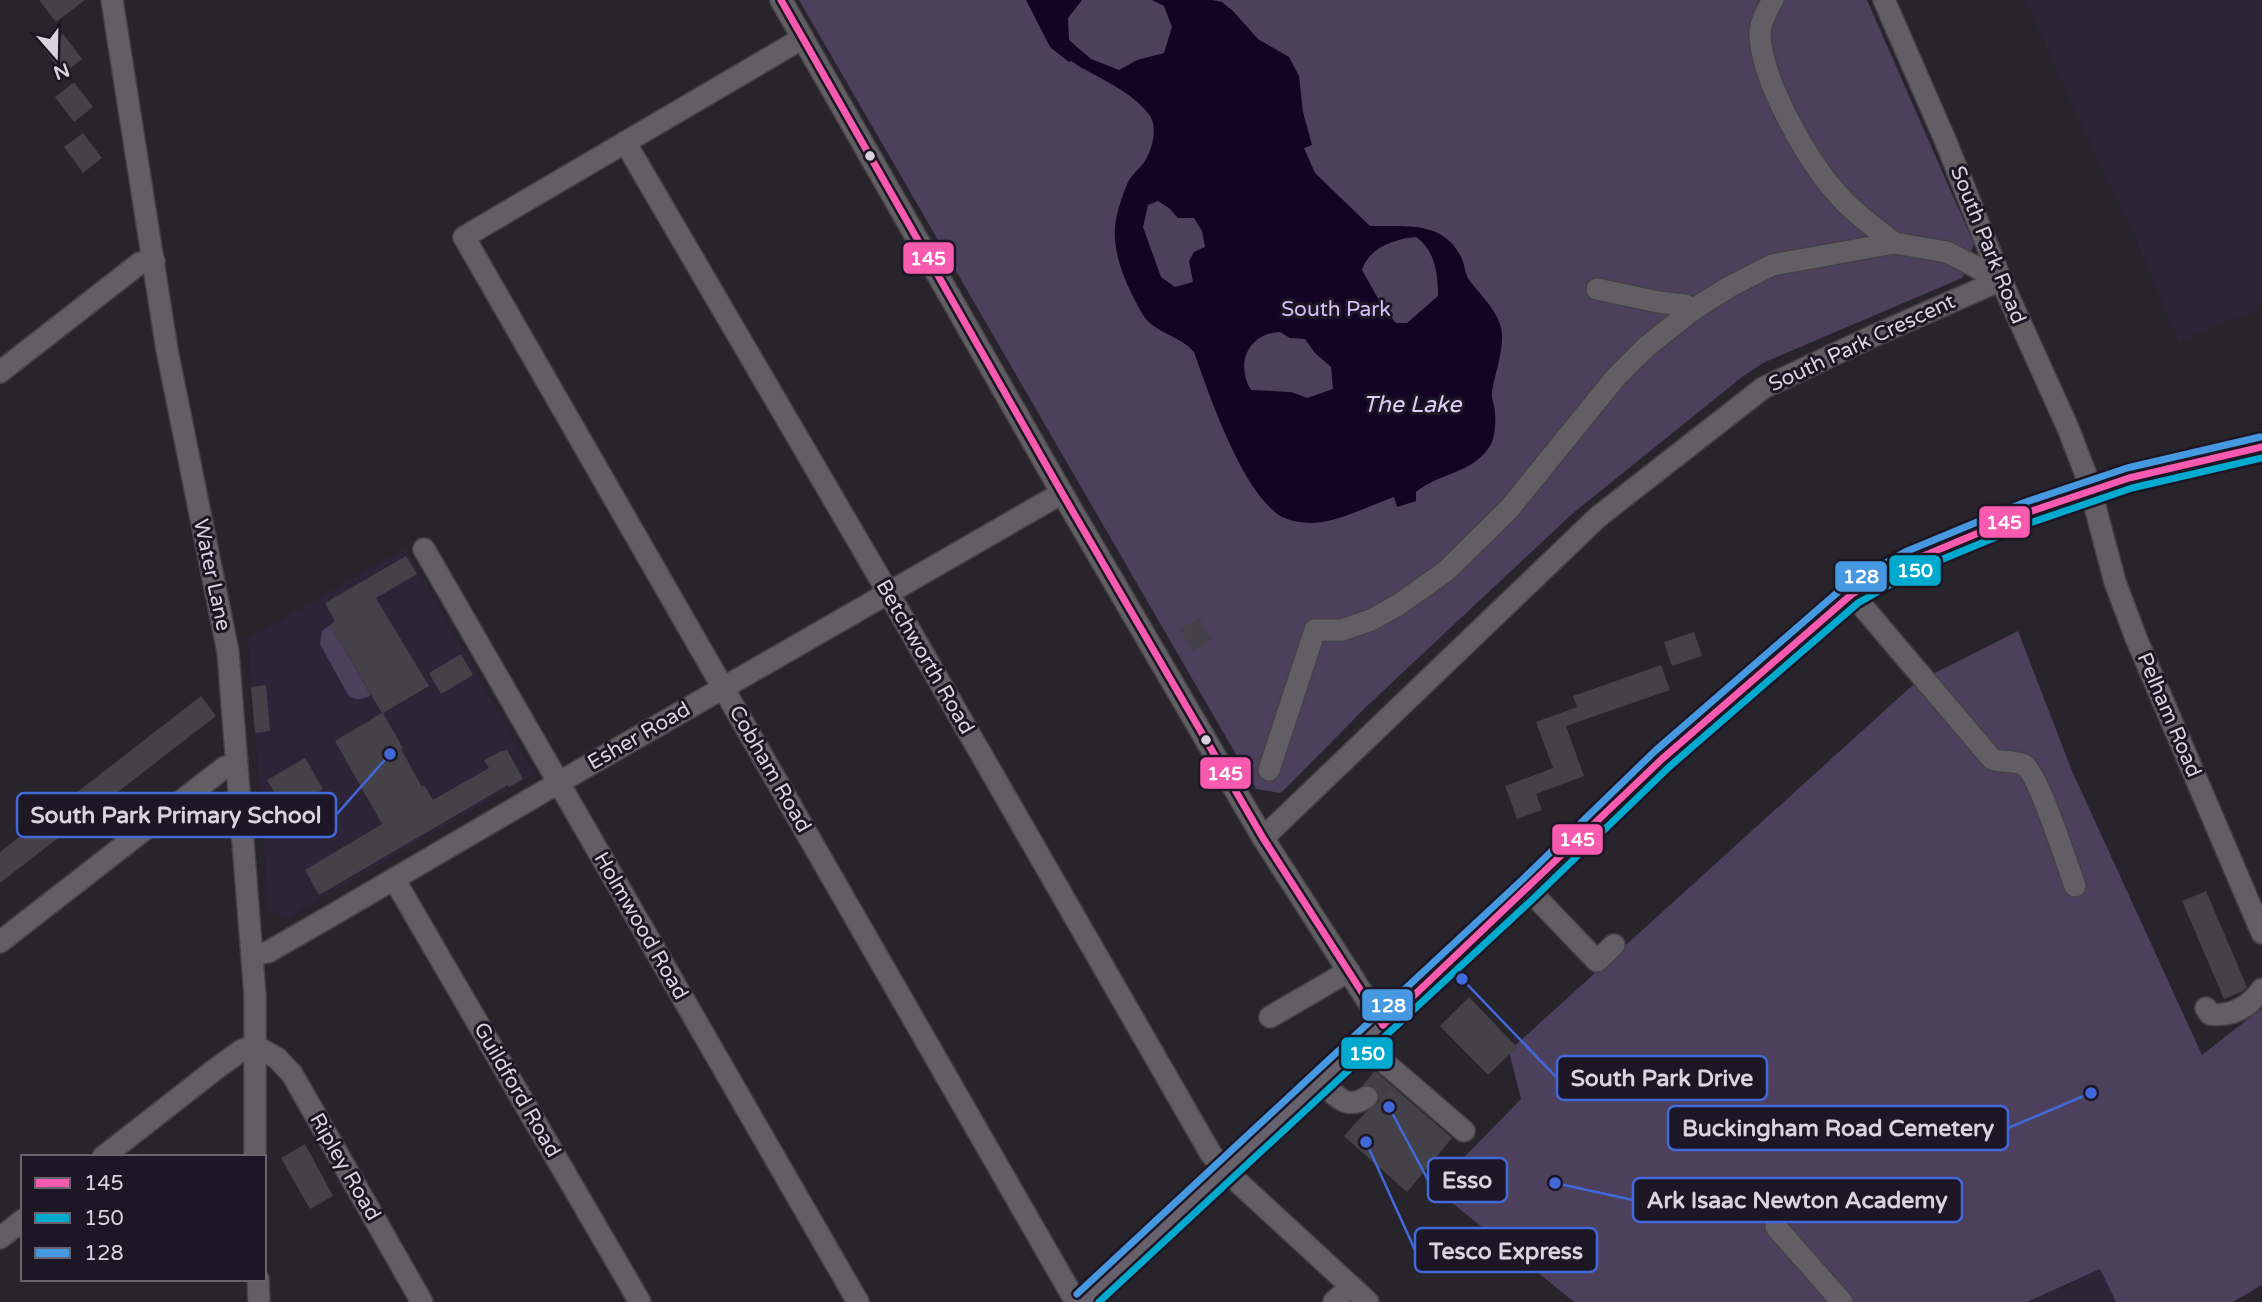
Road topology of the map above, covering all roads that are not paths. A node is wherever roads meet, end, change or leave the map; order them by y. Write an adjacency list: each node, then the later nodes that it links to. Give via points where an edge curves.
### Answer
1 (112, 0): 8 (street, Water Lane)
2 (781, 0): 5 (street)
3 (1773, 0): 7 (street, via 1760,33 1773,85 1790,121 1841,199)
4 (1884, 0): 9 (street, South Park Road)
5 (803, 38): 6 (street); 15 (street)
6 (625, 142): 17 (street, Betchworth Road); 19 (street, Cobham Road, via 464,237)
7 (1894, 243): 9 (street, via 1947,252); 11 (street, via 1772,265)
8 (153, 261): 12 (street, via 140,263); 20 (street, Water Lane, via 228,652)
9 (2001, 280): 14 (street, South Park Road, via 2068,428); 23 (street, South Park Crescent, via 1763,388 1598,517)
10 (1597, 289): 11 (street)
11 (1694, 309): 21 (street, via 1616,377 1509,509 1446,571 1371,620 1342,630 1315,630)
12 (0, 372)
13 (2262, 447): 14 (main road, via 2129,478)
14 (2090, 492): 18 (main road, via 1909,562); 27 (street, Pelham Road, via 2136,638)
15 (1062, 493): 17 (street, Esher Road); 23 (street)
16 (424, 550): 22 (street, Holmwood Road)
17 (889, 594): 19 (street, Esher Road); 43 (street, Betchworth Road, via 1204,1142)
18 (1852, 594): 25 (street, via 1992,759 2028,769); 26 (main road, via 1662,759)
19 (723, 688): 22 (street, Esher Road); 53 (street, Cobham Road)
20 (237, 765): 28 (street, via 225,767); 30 (street, Water Lane)
21 (1269, 769)
22 (558, 783): 24 (street, Esher Road); 52 (street, Holmwood Road)
23 (1263, 838): 31 (street)
24 (394, 879): 30 (street, Esher Road, via 268,952); 51 (street, Guildford Road)
25 (2075, 887)
26 (1528, 889): 29 (street, via 1597,961); 35 (main road)
27 (2262, 933)
28 (0, 942)
29 (1614, 945)
30 (253, 955): 37 (street, Water Lane)
31 (1349, 971): 34 (street); 35 (street)
32 (2262, 989): 33 (street, via 2255,999 2225,1016 2210,1014)
33 (2206, 1008)
34 (1270, 1017)
35 (1382, 1026): 36 (main road)
36 (1363, 1044): 38 (main road); 40 (street, via 1389,1072)
37 (255, 1046): 41 (street, via 217,1068); 42 (street, Water Lane); 50 (street, Ripley Road, via 277,1058 292,1074)
38 (1321, 1083): 39 (street, via 1344,1102); 43 (main road)
39 (1367, 1097)
40 (1464, 1131)
41 (106, 1155)
42 (255, 1155)
43 (1227, 1171): 48 (street, Betchworth Road); 54 (main road)
44 (21, 1222): 46 (street)
45 (1776, 1227): 57 (street)
46 (0, 1238)
47 (258, 1281): 49 (street)
48 (1351, 1286): 55 (street); 56 (street, Betchworth Road)
49 (259, 1302)
50 (422, 1302)
51 (640, 1302)
52 (858, 1302)
53 (1076, 1302)
54 (1084, 1302)
55 (1334, 1302)
56 (1368, 1302)
57 (1842, 1302)

